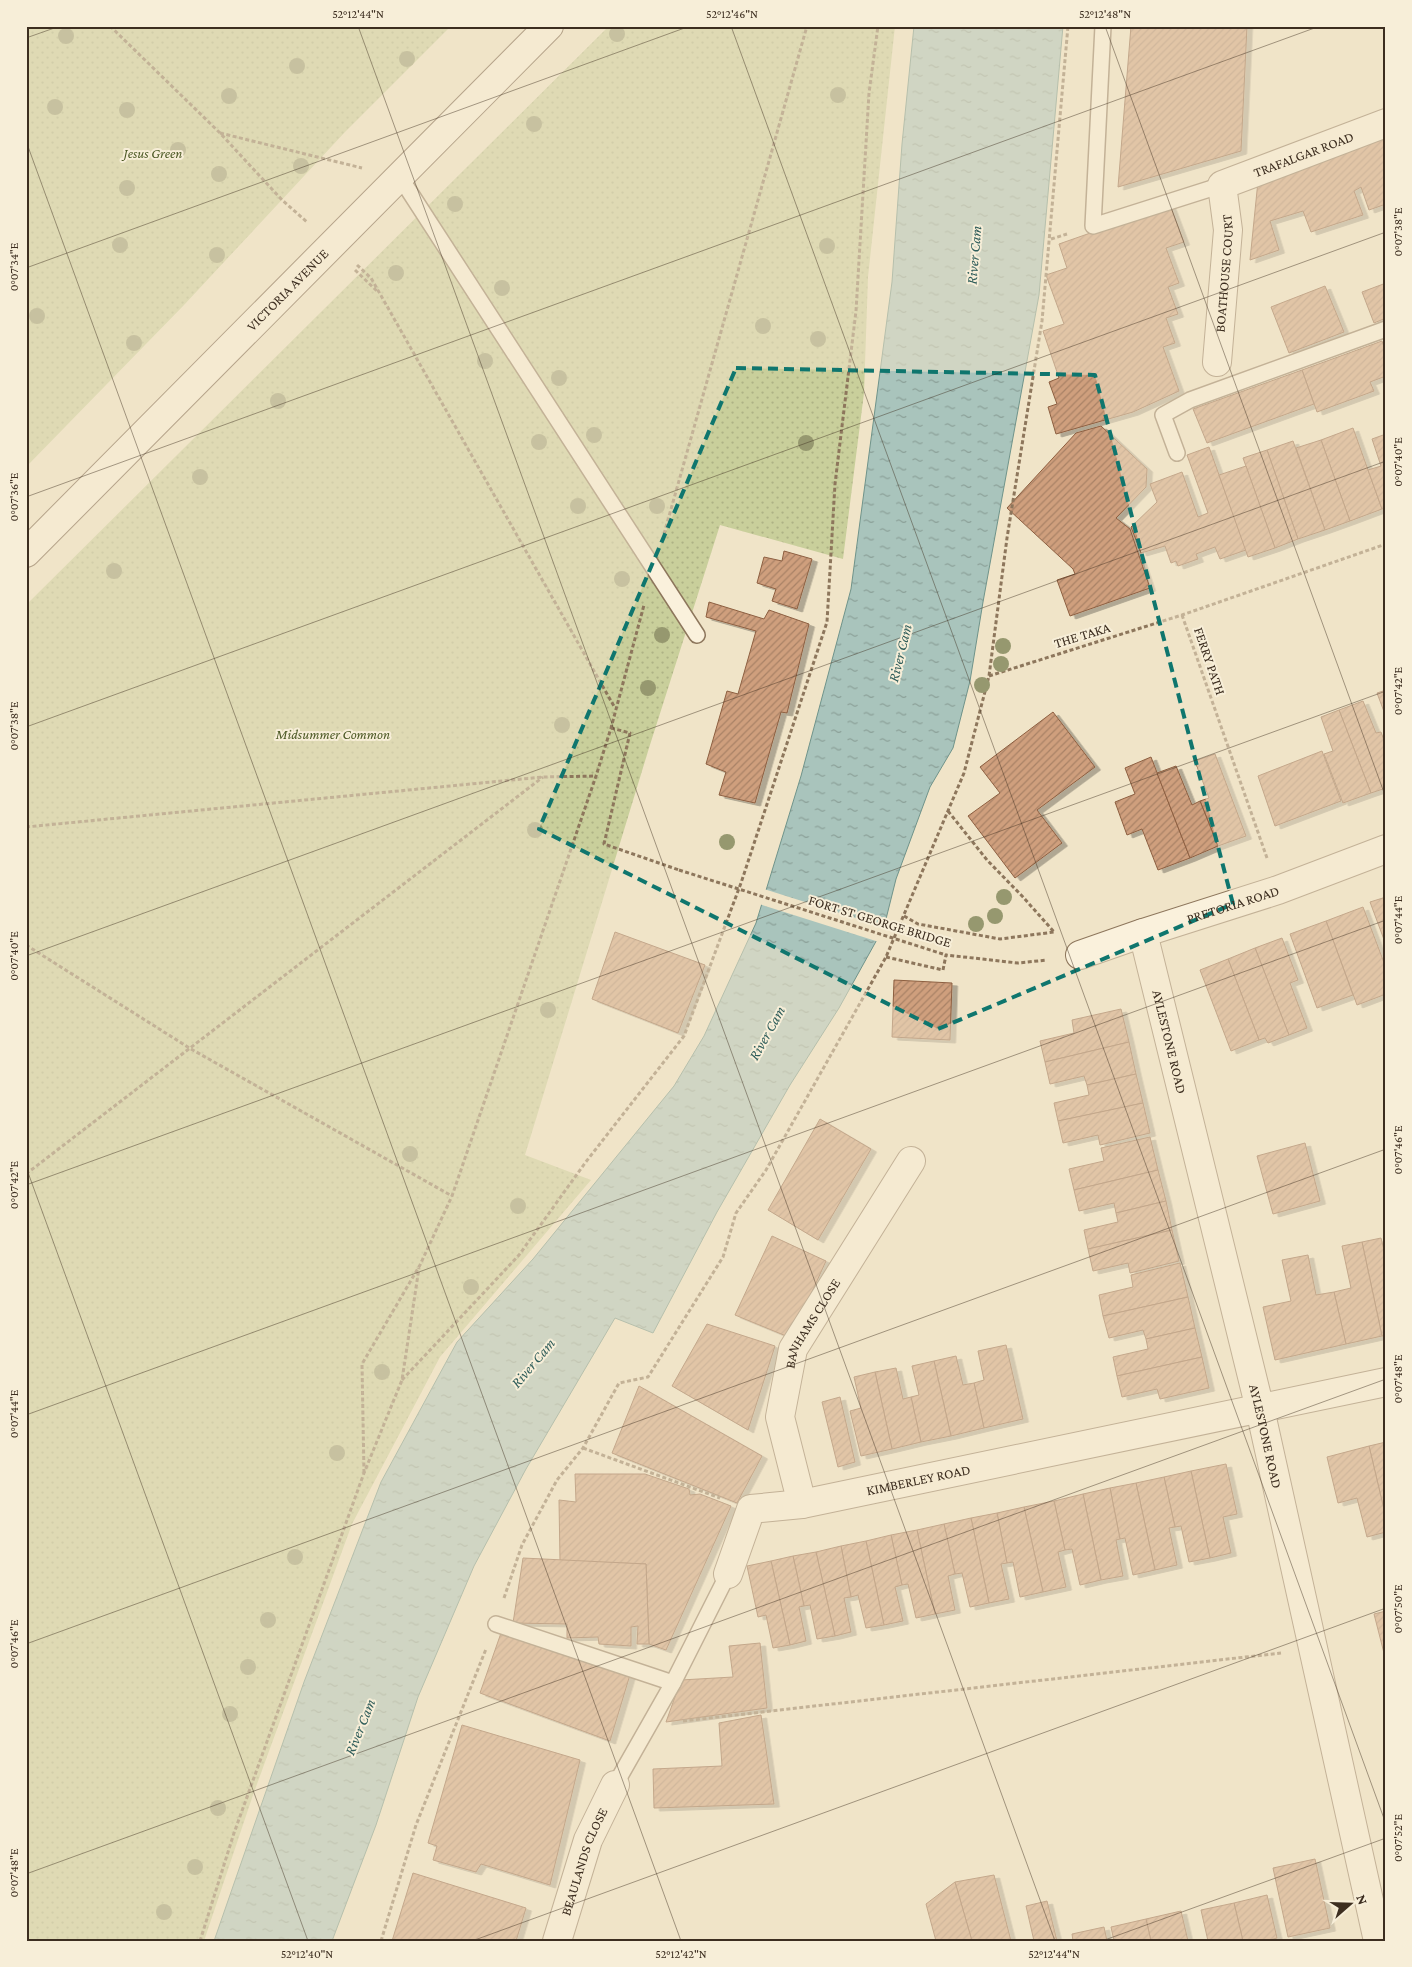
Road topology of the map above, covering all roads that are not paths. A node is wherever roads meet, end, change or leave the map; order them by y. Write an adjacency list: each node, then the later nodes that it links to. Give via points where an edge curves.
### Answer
1 (548, 26): 4 (street, VICTORIA AVENUE)
2 (1103, 26): 5 (lane, via 1093,226)
3 (1386, 123): 5 (street, TRAFALGAR ROAD)
4 (400, 177): 9 (street, VICTORIA AVENUE); 10 (lane)
5 (1222, 185): 7 (street, BOATHOUSE COURT, via 1228,230)
6 (1386, 329): 8 (lane, via 1190,400 1163,415)
7 (1217, 362)
8 (1177, 453)
9 (26, 553)
10 (697, 635)
11 (1386, 849): 12 (street, PRETORIA ROAD, via 1278,890)
12 (1143, 933): 13 (street, PRETORIA ROAD); 16 (street, AYLESTONE ROAD)
13 (1080, 956)
14 (911, 1161): 17 (street, BANHAMS CLOSE, via 793,1349 780,1417)
15 (1386, 1382): 16 (street, KIMBERLEY ROAD)
16 (1260, 1409): 17 (street, KIMBERLEY ROAD); 23 (street, AYLESTONE ROAD)
17 (802, 1504): 18 (street, KIMBERLEY ROAD, via 751,1509)
18 (728, 1574): 20 (lane)
19 (496, 1624): 20 (lane)
20 (673, 1682): 21 (lane)
21 (615, 1785): 22 (street, BEAULANDS CLOSE, via 588,1840)
22 (557, 1941)
23 (1378, 1941)

